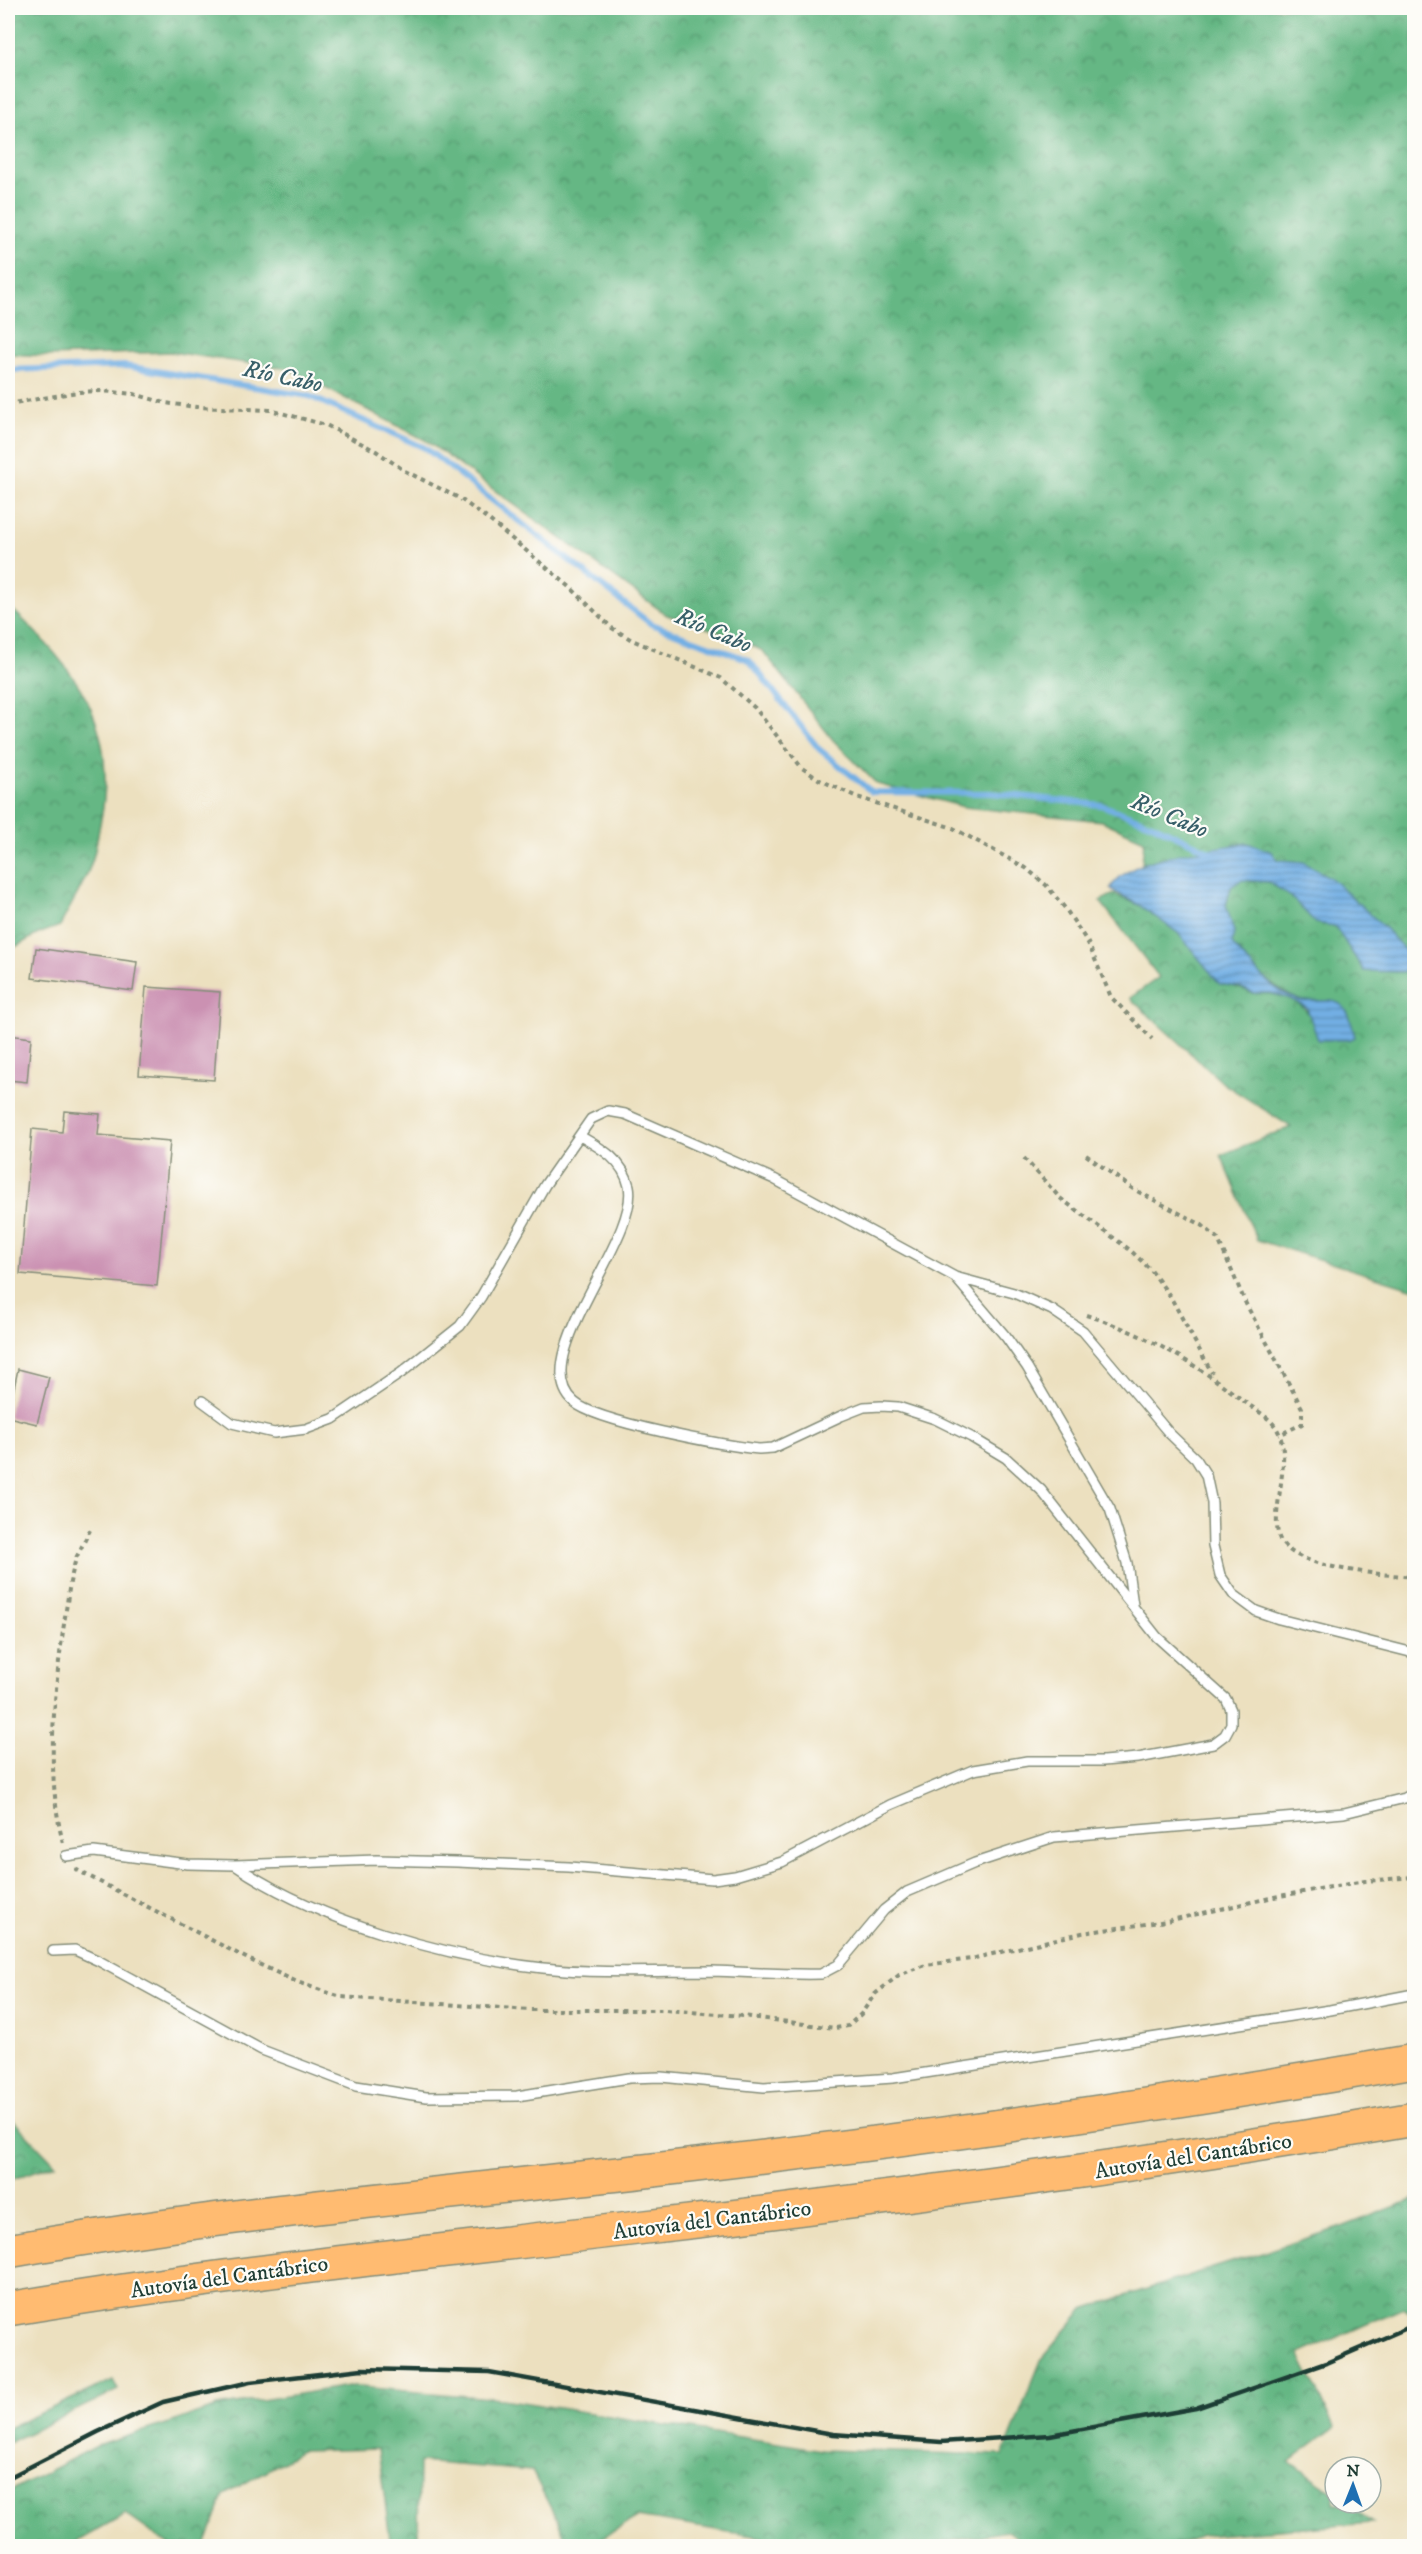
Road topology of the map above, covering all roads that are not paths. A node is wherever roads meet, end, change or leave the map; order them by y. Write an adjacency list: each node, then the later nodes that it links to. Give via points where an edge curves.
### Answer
1 (580, 1136): 2 (lane, via 591,1119 608,1111 625,1114 774,1179); 3 (lane, via 545,1185 481,1297 460,1326 401,1373 333,1419 306,1429 274,1433 232,1423); 4 (lane, via 609,1152 629,1185 630,1202 624,1225 571,1334 562,1375 572,1401 614,1420 759,1449 774,1448 864,1407 898,1407 935,1419 1005,1458 1041,1491)
2 (956, 1277): 4 (lane, via 1027,1367 1110,1509 1127,1563); 5 (lane, via 1014,1293 1052,1310 1083,1331 1169,1433 1196,1459 1206,1476 1212,1503 1213,1546 1220,1575 1233,1594 1256,1611 1279,1619)
3 (202, 1401)
4 (1133, 1608): 8 (lane, via 1157,1637 1226,1699 1231,1725 1213,1744 1138,1758 1027,1761 974,1770 890,1805 782,1862 713,1879 457,1862 377,1860)
5 (1414, 1653)
6 (1414, 1793): 8 (lane, via 1344,1813 1054,1837 975,1863 906,1892 884,1910 838,1965 821,1974 545,1968 476,1958 332,1915 259,1882)
7 (66, 1856): 8 (lane, via 94,1852 188,1864)
8 (235, 1865)
9 (53, 1951): 10 (lane, via 75,1950 99,1961 262,2050 356,2086 426,2097 517,2096 629,2078 764,2086 893,2078)
10 (1414, 1994)
11 (1414, 2061): 13 (highway, via 999,2126 667,2169 187,2223)
12 (1414, 2119): 14 (highway, Autovía del Cantábrico, via 1180,2158 837,2205)
13 (8, 2251)
14 (232, 2274): 15 (highway, Autovía del Cantábrico); 16 (highway)
15 (8, 2309)
16 (8, 2320)

